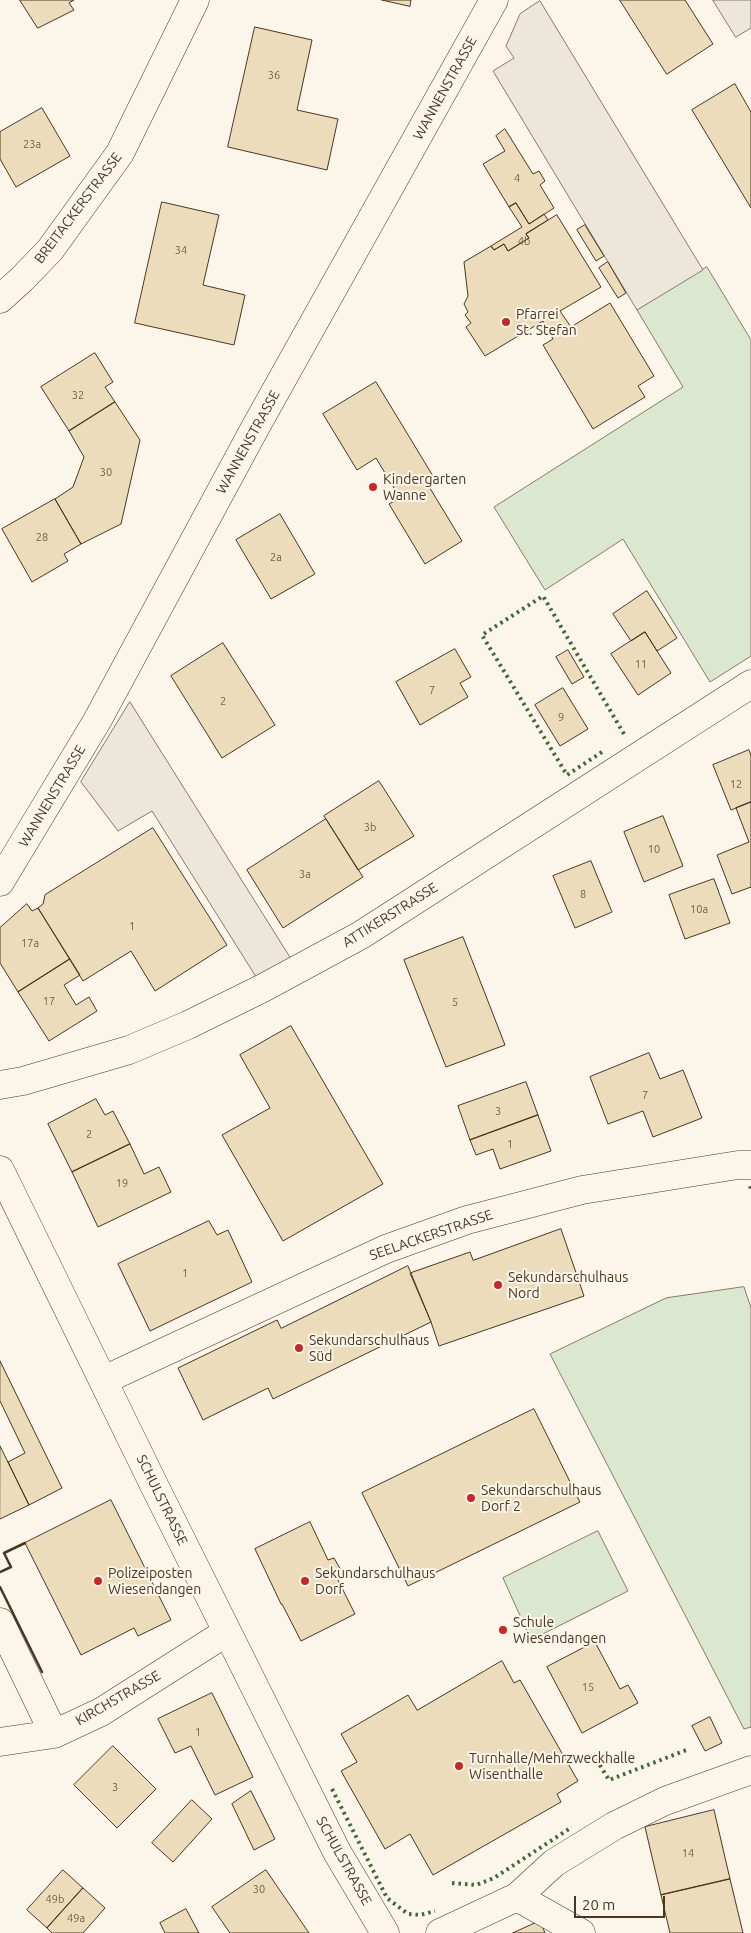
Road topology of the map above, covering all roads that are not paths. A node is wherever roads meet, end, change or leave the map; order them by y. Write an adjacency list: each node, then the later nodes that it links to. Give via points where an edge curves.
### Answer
1 (195, 0): 3 (street, BREITACKERSTRASSE, via 120,153 50,250)
2 (494, 0): 5 (street, WANNENSTRASSE, via 255,428 97,721)
3 (0, 299)
4 (751, 684): 6 (street, ATTIKERSTRASSE, via 361,935 298,970 188,1025 129,1050)
5 (0, 882)
6 (0, 1085)
7 (751, 1165): 9 (street, SEELACKERSTRASSE, via 582,1190 467,1220 386,1249)
8 (0, 1170): 9 (street, SCHULSTRASSE)
9 (104, 1380): 11 (street, SCHULSTRASSE)
10 (0, 1622): 12 (street)
11 (227, 1632): 12 (street, KIRCHSTRASSE, via 101,1712); 16 (street, SCHULSTRASSE, via 337,1852)
12 (54, 1734): 13 (street, KIRCHSTRASSE)
13 (0, 1742)
14 (751, 1770): 15 (street, via 664,1801 614,1826 554,1863)
15 (517, 1897): 17 (street); 18 (street)
16 (385, 1933)
17 (440, 1933)
18 (581, 1933)

